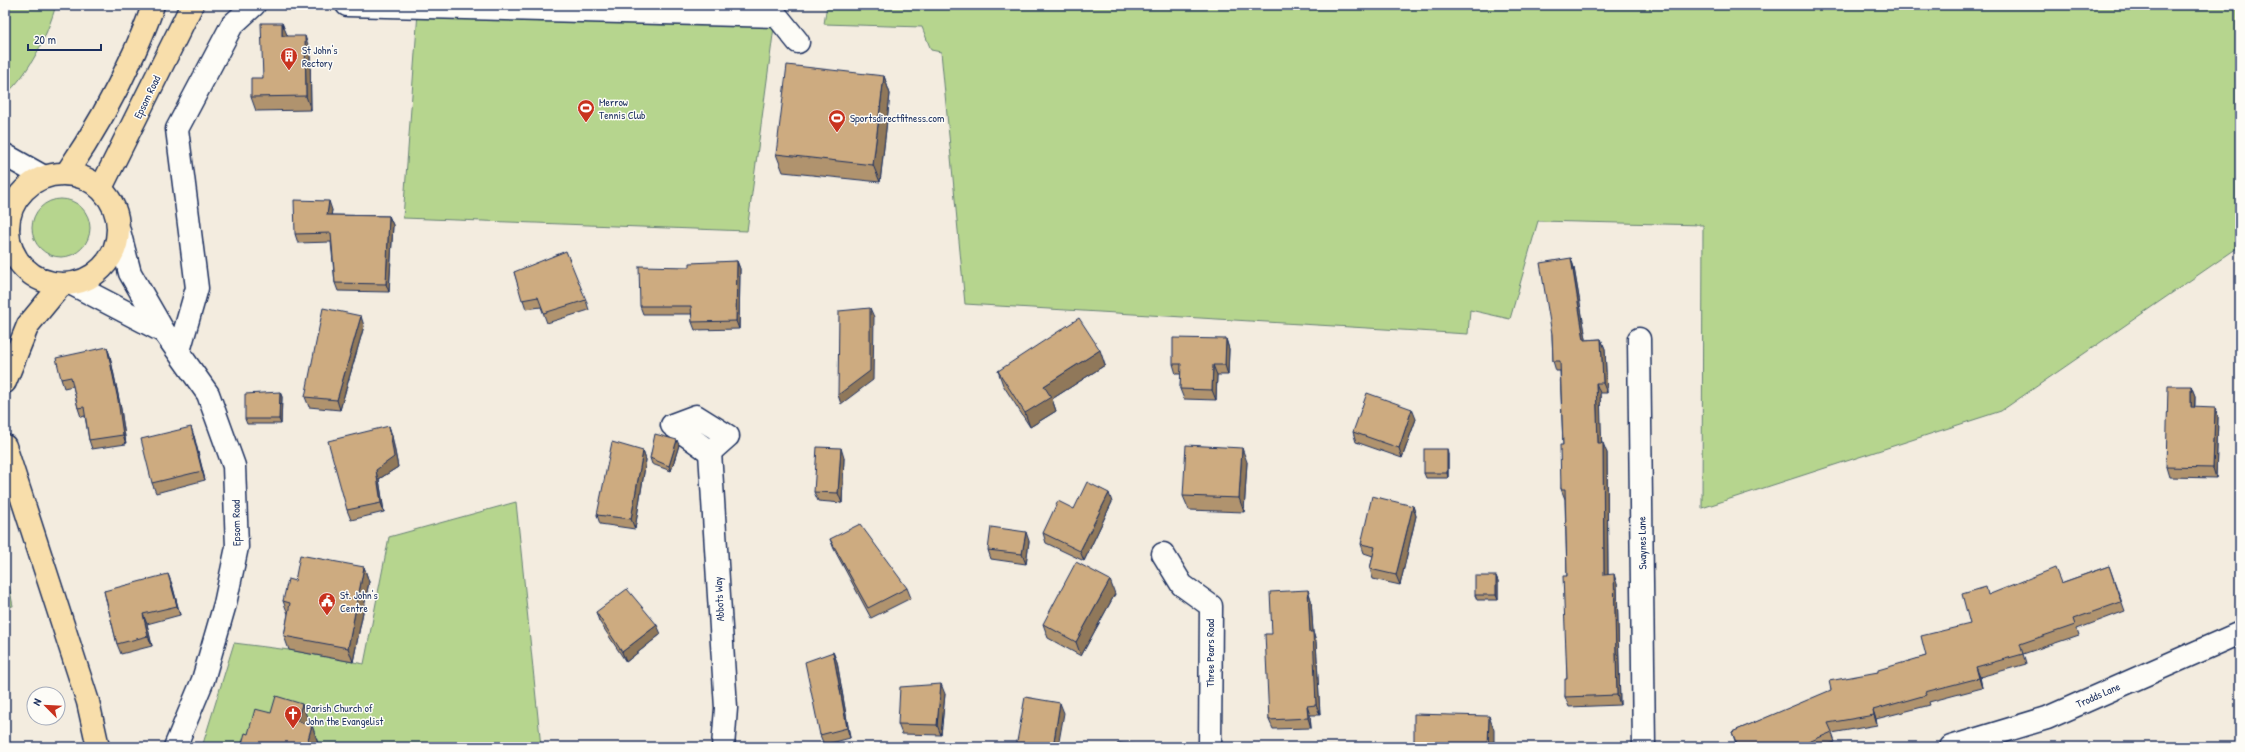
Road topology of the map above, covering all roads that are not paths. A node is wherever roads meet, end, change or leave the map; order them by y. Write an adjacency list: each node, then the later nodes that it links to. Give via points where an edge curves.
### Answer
1 (153, 5): 7 (main road, via 150,18 122,79)
2 (192, 5): 9 (main road, Epsom Road)
3 (254, 5): 16 (street, via 232,25 177,129 197,288)
4 (347, 5): 5 (street, via 777,16)
5 (798, 42)
6 (5, 155): 8 (street)
7 (66, 174): 8 (main road); 9 (main road, via 78,176)
8 (44, 177): 10 (main road, via 30,185 19,197)
9 (101, 188): 11 (main road, via 117,215)
10 (7, 222): 12 (main road)
11 (119, 231): 13 (main road, via 115,250 105,266 90,278); 14 (street, Epsom Road, via 130,273)
12 (8, 256): 13 (main road, via 45,282)
13 (67, 285): 14 (street, Epsom Road); 17 (main road, via 28,326)
14 (164, 332): 16 (street, Epsom Road)
15 (1639, 338): 26 (street, Swaynes Lane)
16 (179, 351): 23 (street, Epsom Road, via 208,394 234,466 237,546 225,604 203,680)
17 (5, 382)
18 (5, 446): 22 (main road, via 88,702)
19 (710, 452): 24 (street, Abbots Way, via 726,708)
20 (1163, 554): 25 (street, Three Pears Road, via 1182,585 1210,606)
21 (2240, 633): 27 (street, Trodds Lane, via 2046,718)
22 (98, 747)
23 (175, 747)
24 (723, 747)
25 (1210, 747)
26 (1644, 747)
27 (1951, 747)

